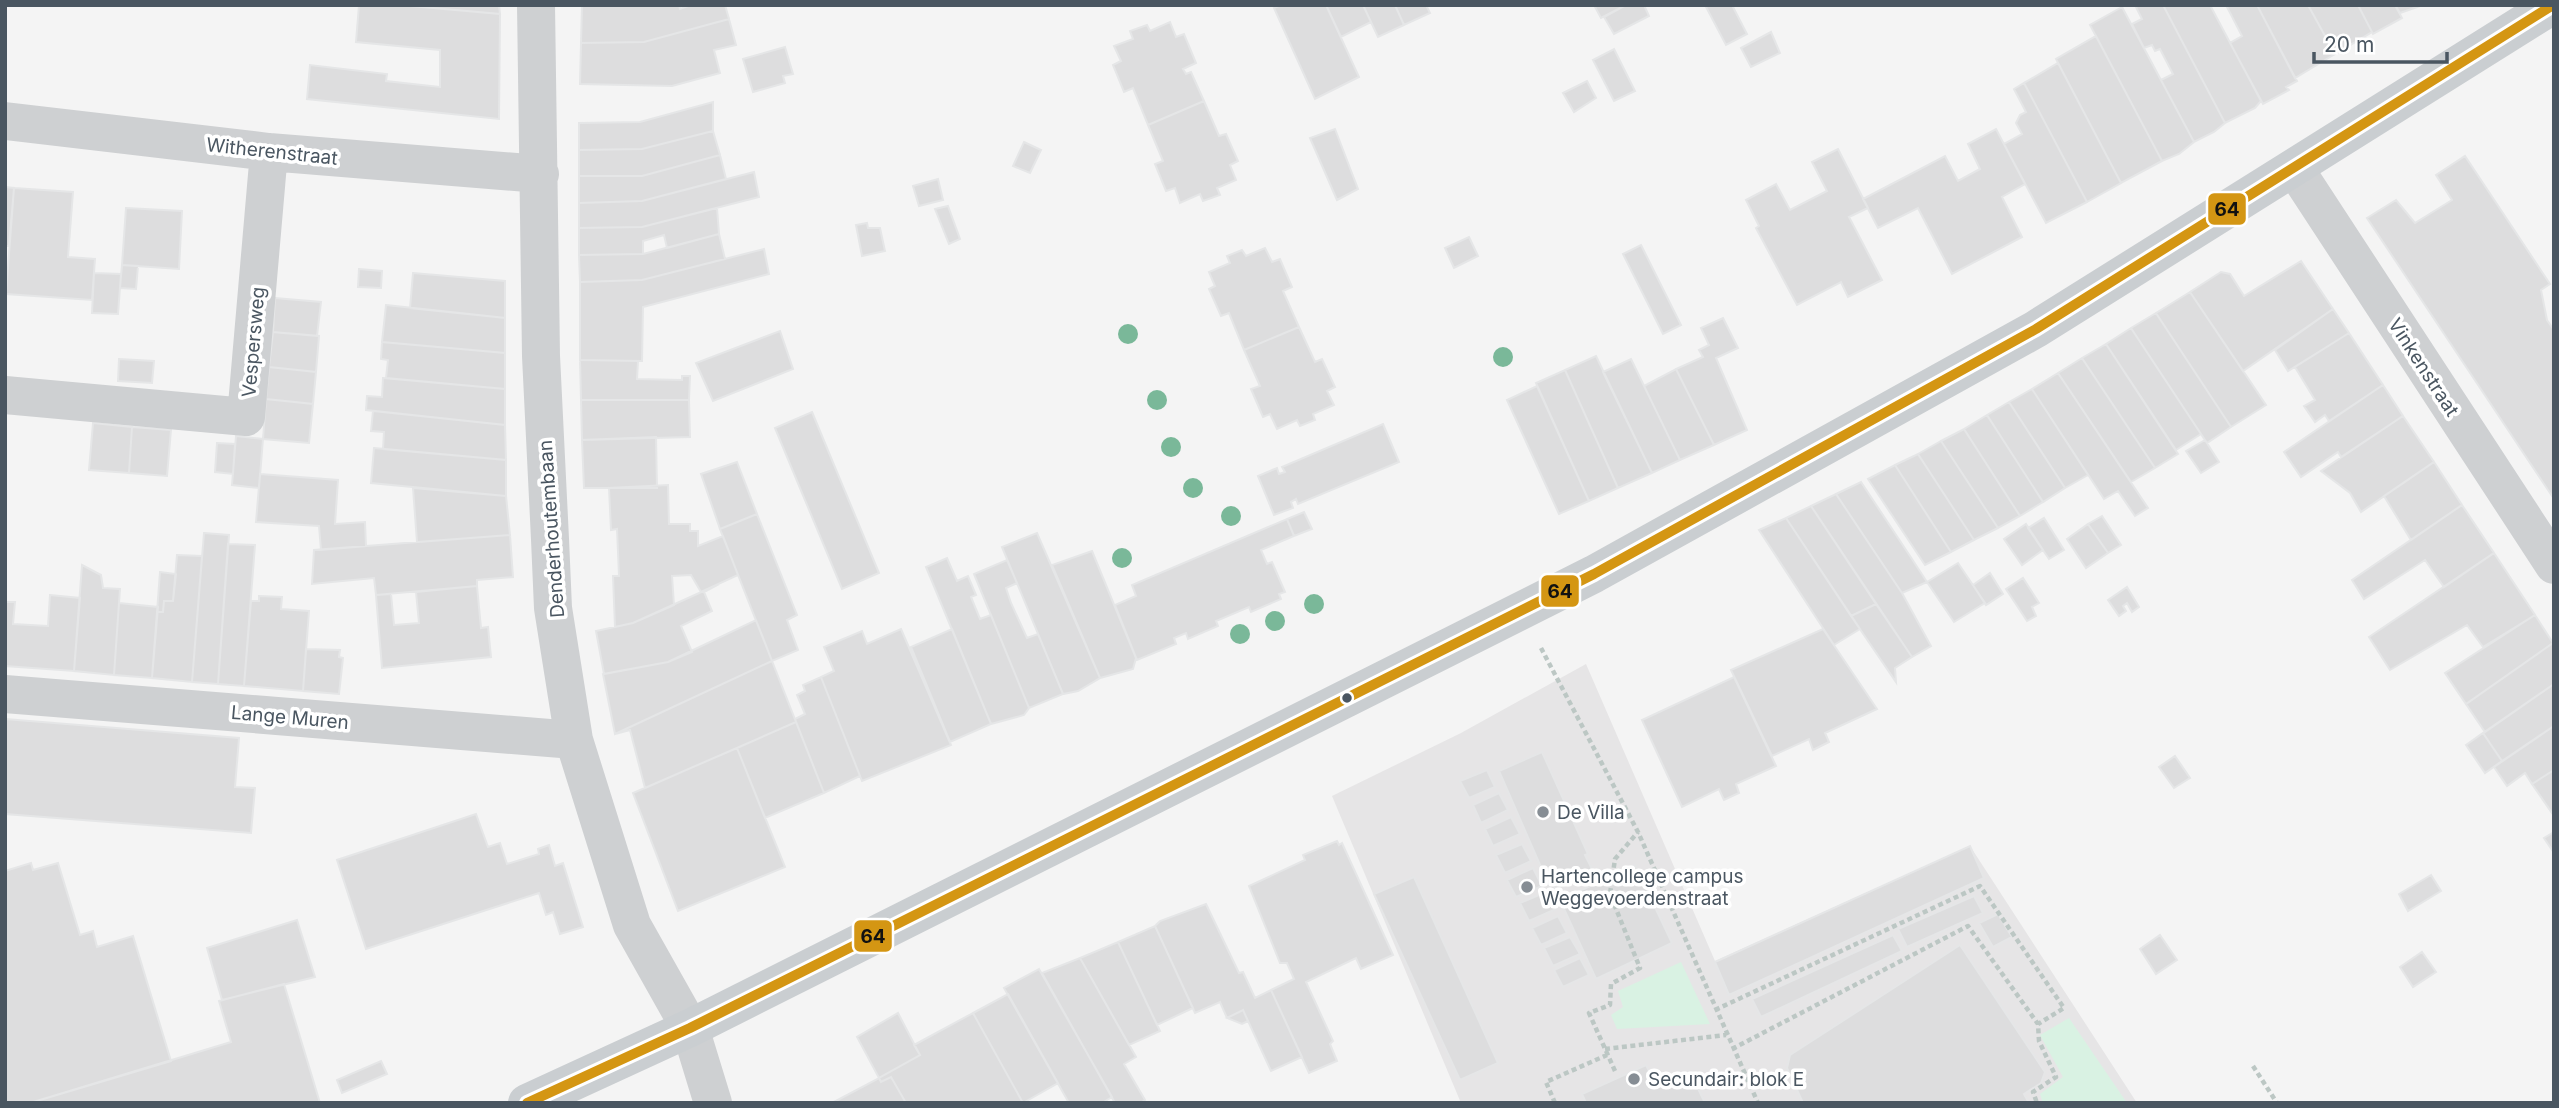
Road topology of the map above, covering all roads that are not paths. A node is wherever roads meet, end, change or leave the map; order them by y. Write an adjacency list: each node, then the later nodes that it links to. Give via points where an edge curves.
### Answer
1 (536, 5): 6 (street, Denderhoutembaan)
2 (2553, 5): 5 (main road)
3 (5, 121): 4 (street, Witherenstraat)
4 (269, 152): 6 (street, Witherenstraat); 7 (street, Vespersweg, via 246,417)
5 (2295, 169): 8 (street, Vinkenstraat); 11 (main road, via 2036,329 1594,574)
6 (540, 174): 10 (street, Denderhoutembaan, via 541,356 553,594)
7 (5, 395)
8 (2554, 565)
9 (5, 694): 10 (street, Lange Muren)
10 (574, 740): 11 (street, Denderhoutembaan, via 632,925)
11 (690, 1028): 12 (main road); 13 (street, Denderhoutembaan)
12 (527, 1103)
13 (713, 1103)

